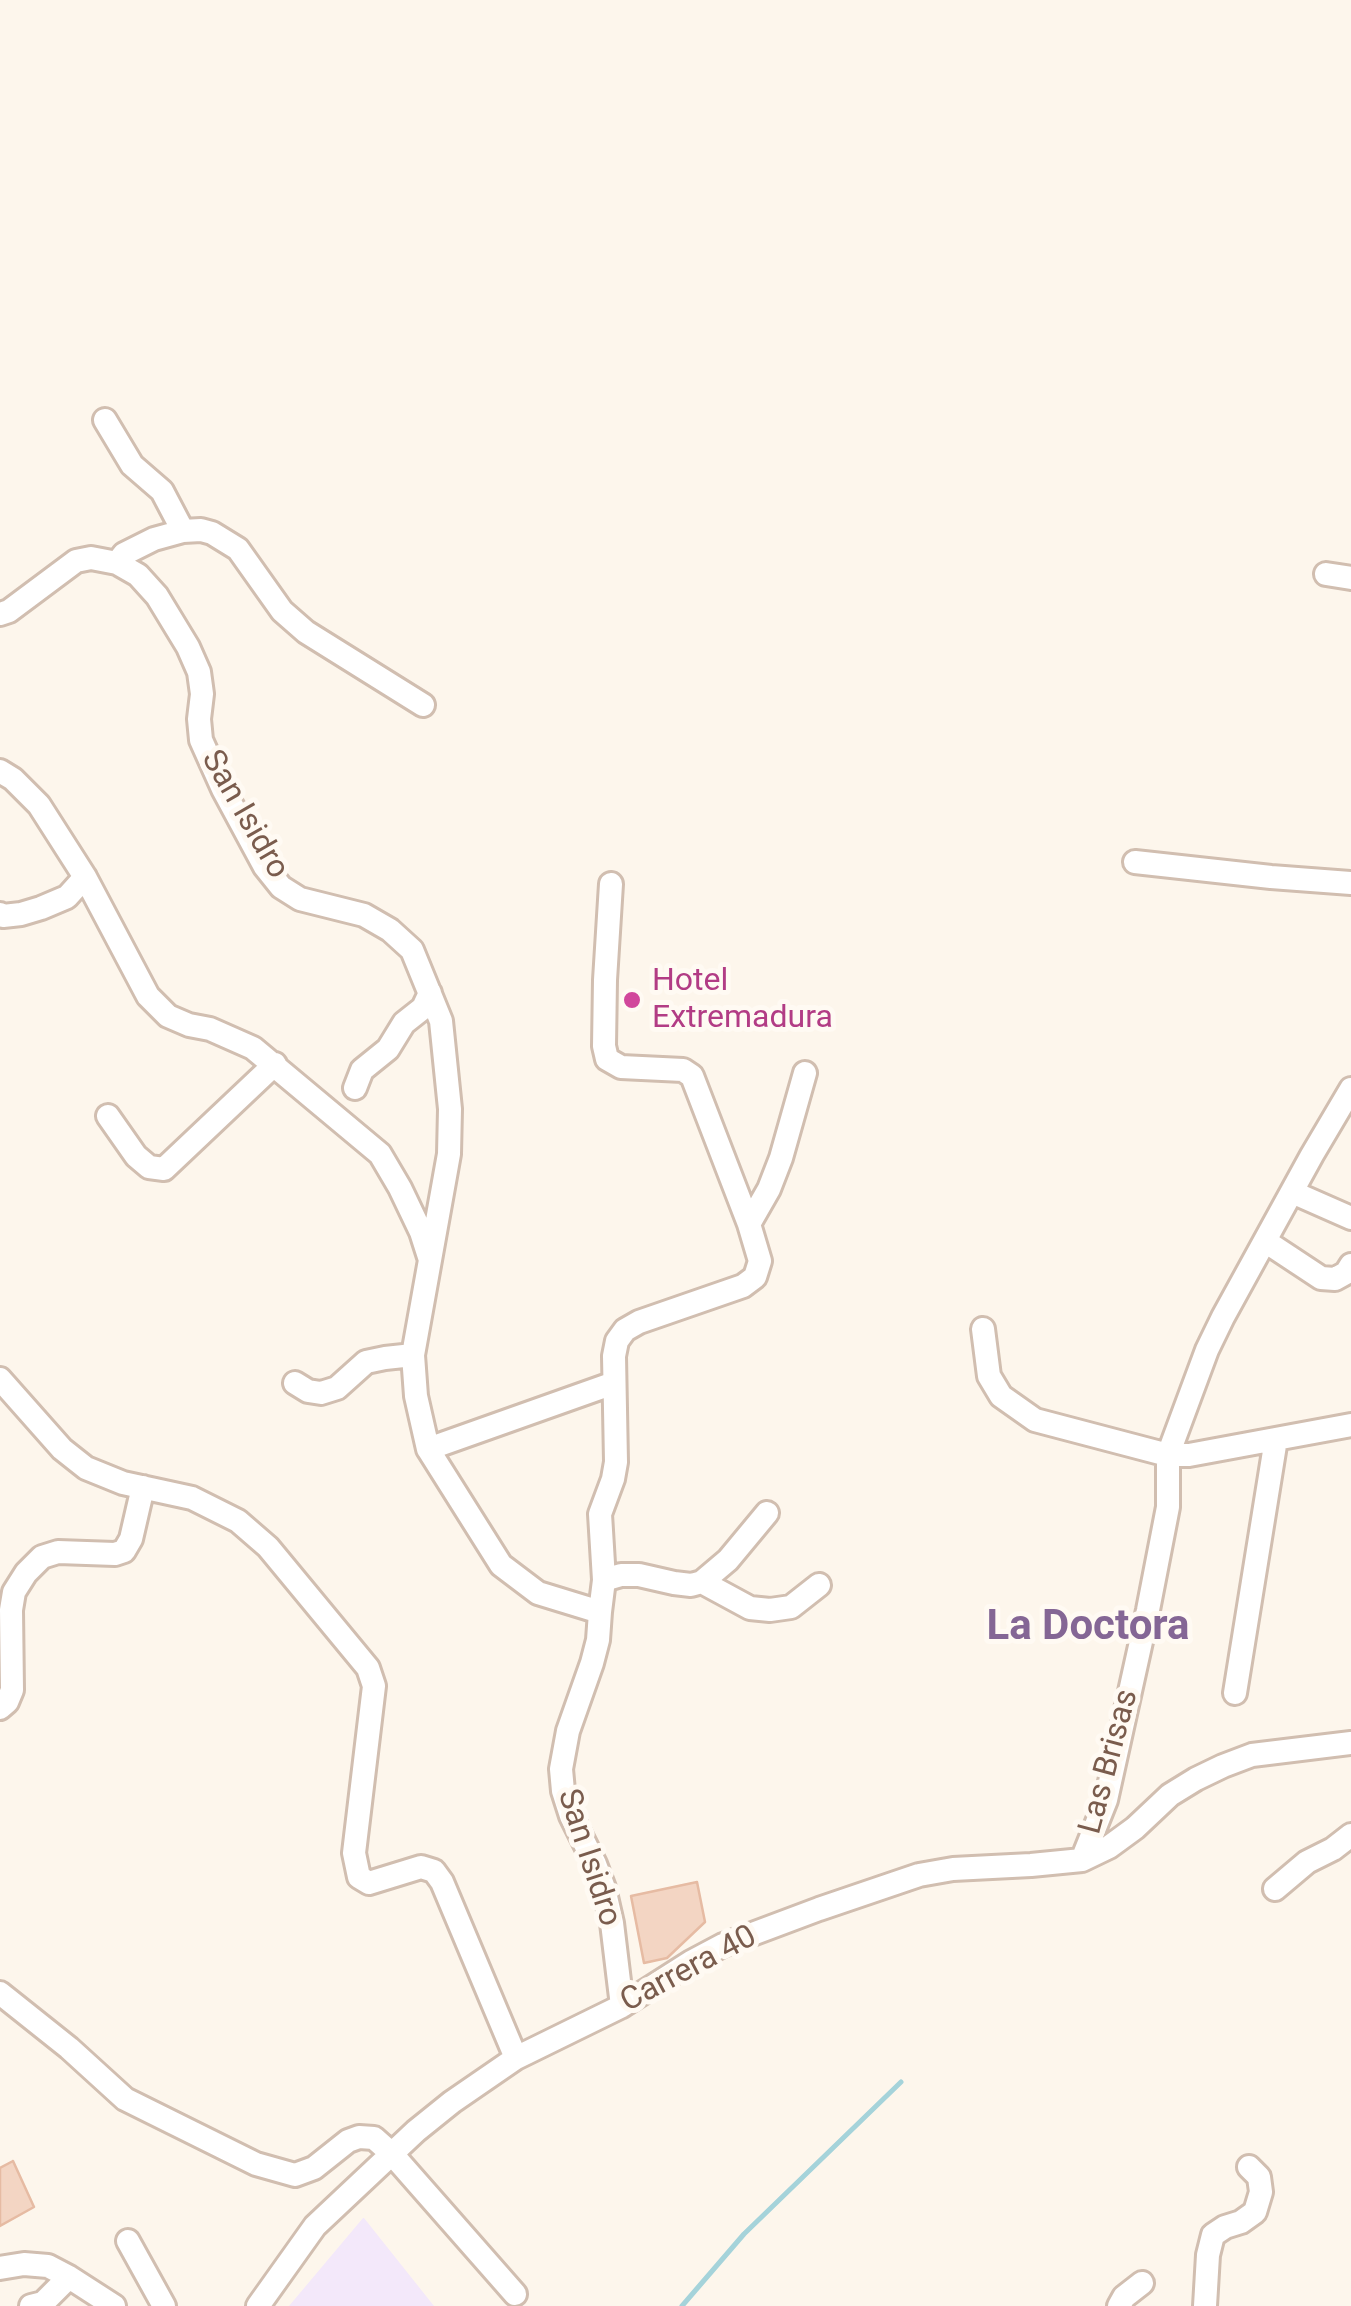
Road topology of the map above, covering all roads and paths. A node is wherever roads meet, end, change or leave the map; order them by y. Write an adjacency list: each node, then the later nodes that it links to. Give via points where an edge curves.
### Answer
1 (105, 420): 2 (street, via 132,465 162,491)
2 (184, 531): 3 (street, via 144,543); 7 (street, via 226,539 282,612)
3 (117, 563): 6 (street, via 76,562); 14 (street, San Isidro, via 158,596 188,647 200,672 201,740 266,868 300,899 390,930 412,950)
4 (1326, 574): 5 (street)
5 (1351, 578)
6 (0, 614)
7 (423, 705)
8 (0, 772): 10 (street, via 39,805)
9 (1135, 862): 11 (street)
10 (85, 877): 13 (street, via 67,897 21,914); 15 (street, via 148,996 168,1016 210,1029)
11 (1351, 883)
12 (610, 884): 22 (street, via 608,1059 620,1067 692,1076)
13 (0, 914)
14 (430, 993): 17 (street, via 362,1070); 24 (street, San Isidro, via 442,1021 450,1109)
15 (275, 1064): 19 (street, via 164,1168 136,1156); 24 (street, via 380,1154)
16 (805, 1073): 22 (street, via 782,1158)
17 (355, 1088)
18 (1351, 1089): 20 (street, Las Brisas)
19 (108, 1116)
20 (1292, 1192): 21 (street); 23 (street, Las Brisas)
21 (1351, 1218)
22 (749, 1224): 29 (street, via 760,1261 755,1277 626,1330 617,1341)
23 (1265, 1241): 25 (street, via 1320,1278 1335,1279); 34 (street, Las Brisas, via 1208,1350)
24 (431, 1263): 27 (street, San Isidro)
25 (1351, 1265)
26 (983, 1329): 34 (street, via 989,1376 1000,1396 1035,1420)
27 (414, 1355): 30 (street, via 366,1362 337,1388 321,1392); 33 (street, San Isidro)
28 (0, 1379): 35 (street, via 86,1468)
29 (614, 1383): 33 (street); 37 (street, via 616,1462 600,1514)
30 (295, 1384)
31 (1351, 1425): 32 (street)
32 (1276, 1439): 34 (street); 41 (street)
33 (428, 1449): 40 (street, San Isidro, via 501,1565 538,1594)
34 (1168, 1455): 45 (street, Las Brisas, via 1168,1506 1136,1664 1106,1800)
35 (143, 1488): 42 (street, via 124,1551 42,1556 14,1592 12,1690); 49 (street, via 192,1498 238,1520 268,1546 368,1668 374,1686 354,1852 359,1877 368,1882 420,1867 434,1870)
36 (767, 1512): 38 (street)
37 (604, 1580): 38 (street, via 640,1575); 40 (street)
38 (702, 1582): 39 (street, via 750,1608 770,1610 791,1607)
39 (818, 1586)
40 (600, 1612): 48 (street, San Isidro, via 561,1769 563,1792 604,1888)
41 (1235, 1694)
42 (0, 1708)
43 (1351, 1743): 45 (street, Carrera 40, via 1252,1755 1196,1778 1109,1847)
44 (1351, 1835): 46 (street)
45 (1082, 1860): 48 (street, Carrera 40, via 940,1870 899,1880 723,1946)
46 (1275, 1889)
47 (0, 1993): 50 (street, via 125,2099 256,2164 294,2175 359,2137 374,2138)
48 (622, 2006): 49 (street, Carrera 40)
49 (516, 2058): 50 (street, Carrera 40)
50 (392, 2154): 56 (street); 57 (street, Carrera 40, via 316,2226)
51 (1249, 2167): 62 (street, via 1262,2192 1255,2212 1212,2235)
52 (128, 2241): 60 (street)
53 (0, 2268): 54 (street, via 48,2266)
54 (69, 2277): 58 (street); 59 (street)
55 (1142, 2283): 61 (street)
56 (515, 2294)
57 (264, 2303)
58 (40, 2305)
59 (114, 2306)
60 (164, 2306)
61 (1119, 2306)
62 (1205, 2306)

